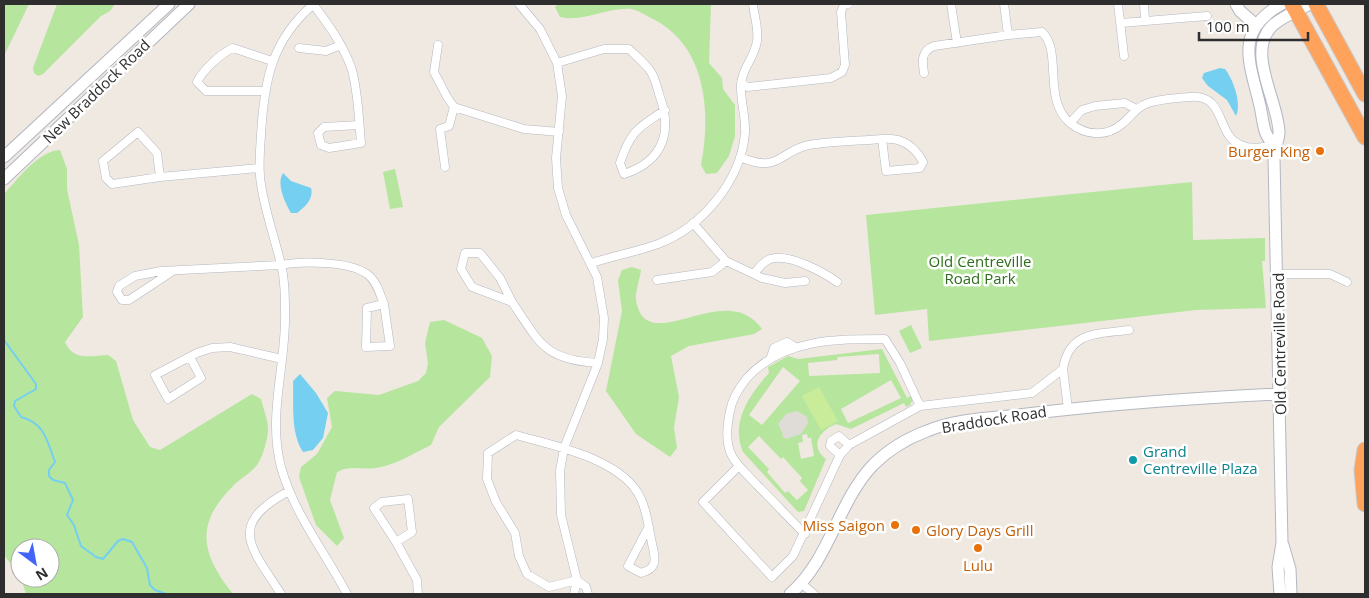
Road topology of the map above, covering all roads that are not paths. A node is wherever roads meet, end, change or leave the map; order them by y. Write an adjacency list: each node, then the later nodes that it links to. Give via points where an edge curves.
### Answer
1 (169, 4): 41 (street, New Braddock Road)
2 (189, 4): 46 (street, New Braddock Road)
3 (313, 4): 23 (street); 26 (street, via 295,20)
4 (519, 4): 27 (street, via 540,29)
5 (753, 4): 29 (street, via 758,40 742,74)
6 (848, 4): 29 (street, via 841,12 845,65 842,72 831,78 748,88)
7 (951, 4): 21 (street)
8 (1004, 4): 20 (street)
9 (1118, 4): 18 (street)
10 (1144, 4): 17 (street)
11 (1236, 4): 19 (street)
12 (1282, 4): 19 (street)
13 (1310, 4): 15 (street, Old Centreville Road)
14 (1316, 4): 31 (highway)
15 (1294, 8): 38 (highway); 40 (street, Old Centreville Road, via 1272,26 1262,47 1262,61 1279,133)
16 (1207, 16): 17 (street)
17 (1146, 20): 18 (street)
18 (1120, 23): 25 (street)
19 (1256, 25): 40 (street, Old Centreville Road, via 1249,48 1250,70 1266,137)
20 (1008, 35): 21 (street); 35 (street, via 1042,32 1046,36 1056,104)
21 (956, 43): 28 (street, via 928,48 922,59)
22 (438, 44): 32 (street, via 434,72)
23 (341, 45): 24 (street, via 326,51); 36 (street, via 352,68)
24 (299, 48)
25 (1124, 56)
26 (272, 61): 30 (street); 30 (street, via 233,48 197,82 206,91)
27 (557, 63): 34 (street, via 604,49 629,49 651,72); 37 (street, via 562,96)
28 (924, 73)
29 (741, 84): 42 (street, via 745,133)
30 (265, 91): 44 (street)
31 (1365, 94)
32 (454, 107): 37 (street, via 524,129); 43 (street, via 450,126 440,129)
33 (1136, 109): 35 (street, via 1125,103 1096,106 1082,110); 35 (street, via 1114,130 1104,133 1081,130); 40 (street, via 1149,102 1192,97 1205,99 1214,105 1231,139 1252,148)
34 (665, 110): 34 (street, via 666,134 658,151 640,169 624,174 620,163 634,131)
35 (1070, 123)
36 (359, 125): 36 (street, via 360,143 329,148 321,144 318,133 324,127)
37 (559, 132): 49 (street, via 556,174 561,201)
38 (1365, 137)
39 (882, 139): 39 (street, via 886,172 920,168 923,162 910,145 893,138); 42 (street, via 805,146 782,159 764,164)
40 (1274, 146): 53 (street, Old Centreville Road)
41 (4, 157)
42 (740, 157): 47 (street, via 724,189)
43 (445, 167)
44 (259, 168): 45 (street); 50 (street, via 267,216)
45 (160, 177): 45 (street, via 112,184 106,178 103,160 138,132 157,152)
46 (4, 179)
47 (693, 223): 48 (street); 49 (street, via 658,244)
48 (726, 261): 52 (street); 54 (street, via 712,272)
49 (592, 263): 63 (street, via 601,290 604,318)
50 (281, 265): 51 (street); 59 (street, via 299,262 354,268 368,274); 62 (street, via 285,318)
51 (173, 271): 51 (street, via 136,276 119,286 117,292 122,300 129,300)
52 (754, 274): 55 (street, via 785,284); 56 (street, via 761,264 776,257 815,267)
53 (1278, 274): 57 (street, via 1330,274); 65 (street, Old Centreville Road)
54 (657, 280)
55 (805, 281)
56 (837, 282)
57 (1347, 282)
58 (512, 302): 58 (street, via 472,287 461,269 465,254 480,253 500,278); 63 (street, via 536,339 550,352 573,361)
59 (384, 304): 59 (street, via 390,346 366,347 367,308)
60 (1129, 330): 64 (street, via 1087,336 1074,344 1065,356)
61 (190, 357): 61 (street, via 155,375 168,399 201,378); 62 (street, via 212,348 230,346)
62 (282, 358): 73 (street, via 275,427 278,453)
63 (598, 363): 69 (street)
64 (1063, 369): 66 (street, via 1032,393); 67 (street)
65 (1279, 394): 67 (street, Braddock Road); 78 (street, Old Centreville Road)
66 (920, 406): 68 (street); 72 (street, via 885,339 794,347 772,356 754,371 739,388 730,406 728,446)
67 (1068, 409): 80 (street, Braddock Road, via 946,425 927,430 894,448 859,483 823,553)
68 (849, 446): 71 (street); 71 (street, via 839,436 831,441 830,446)
69 (564, 448): 75 (street, via 615,470 632,484 642,500); 79 (street, via 560,471 560,515); 79 (street, via 516,435 488,453 487,479 496,502 515,533 518,556 527,574 549,587)
70 (1365, 450): 74 (highway, via 1362,470)
71 (840, 455): 76 (street)
72 (739, 466): 76 (street); 76 (street, via 703,502 772,577 793,556)
73 (289, 491): 81 (street, via 258,512 250,524 248,536 256,556); 82 (street)
74 (1365, 504)
75 (648, 528): 75 (street, via 656,561 653,567 641,573 628,566)
76 (805, 534)
77 (396, 542): 77 (street, via 412,532 408,499 382,502 374,508); 83 (street, via 417,580)
78 (1282, 543): 88 (street, Old Centreville Road, via 1278,567); 89 (street, Old Centreville Road, via 1290,569)
79 (577, 580): 84 (street); 85 (street, via 586,587)
80 (802, 584): 86 (street, Braddock Road); 87 (street)
81 (281, 594)
82 (347, 594)
83 (418, 594)
84 (574, 594)
85 (588, 594)
86 (790, 594)
87 (814, 594)
88 (1280, 594)
89 (1291, 594)

